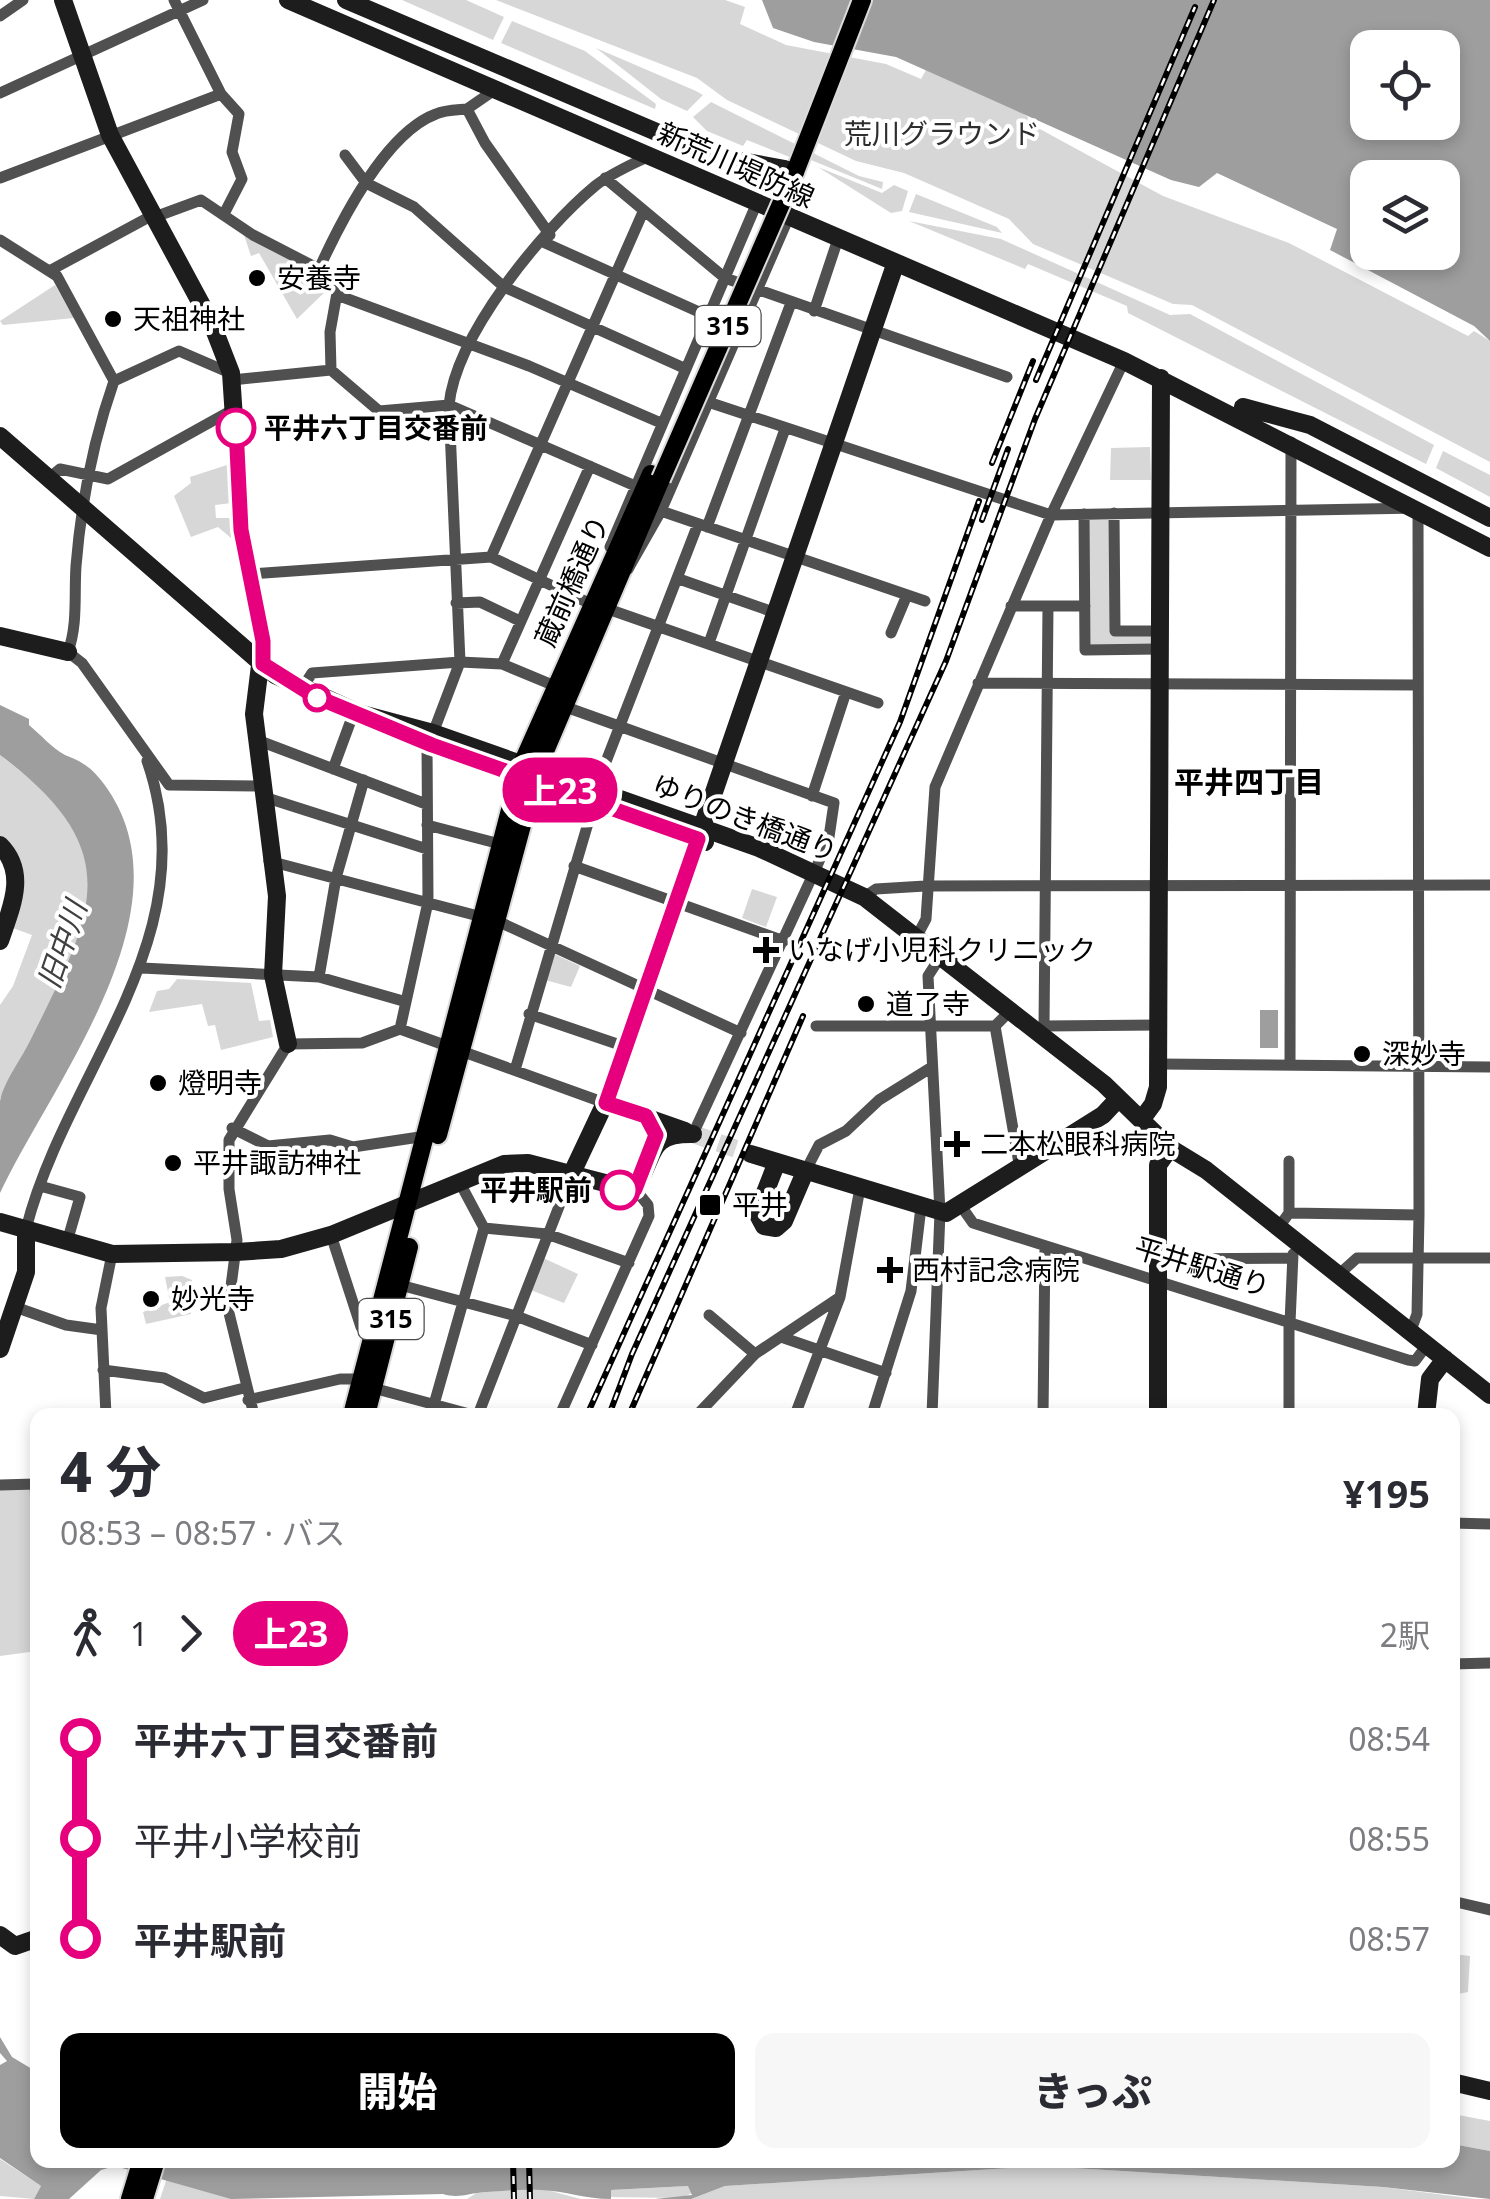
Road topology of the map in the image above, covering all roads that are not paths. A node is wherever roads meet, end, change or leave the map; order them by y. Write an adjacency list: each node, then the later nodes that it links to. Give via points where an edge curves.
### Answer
1 (23, 0): 10 (street)
2 (63, 0): 11 (street)
3 (174, 0): 9 (street)
4 (202, 0): 9 (street)
5 (288, 0): 12 (street, 新荒川堤防線)
6 (346, 0): 19 (street, 新荒川堤防線, via 713,156)
7 (850, 0): 19 (main road, 315)
8 (862, 0): 19 (main road, 315)
9 (181, 14): 11 (street); 14 (street)
10 (0, 16)
11 (83, 56): 13 (street); 16 (street)
12 (496, 88): 15 (street); 18 (street, 新荒川堤防線)
13 (0, 92)
14 (221, 94): 16 (street); 24 (street, via 239,114 232,152 242,180)
15 (467, 108): 22 (street, via 423,121); 28 (street)
16 (110, 135): 20 (street); 26 (street)
17 (345, 154): 22 (street)
18 (649, 156): 21 (street); 23 (street, 新荒川堤防線)
19 (790, 170): 83 (main road, 蔵前橋通り / 315)
20 (0, 178)
21 (605, 178): 25 (street); 28 (street)
22 (366, 183): 33 (street); 36 (street, via 414,207)
23 (756, 206): 27 (street, 新荒川堤防線); 35 (street)
24 (224, 212): 26 (street, via 201,200); 33 (street)
25 (644, 212): 34 (street); 35 (street)
26 (152, 217): 32 (street); 48 (street, via 212,324)
27 (788, 219): 29 (street, 新荒川堤防線); 37 (street)
28 (546, 238): 34 (street); 36 (street)
29 (838, 239): 31 (street, 新荒川堤防線); 40 (street)
30 (0, 240): 32 (street)
31 (895, 264): 43 (street); 45 (street, 新荒川堤防線)
32 (51, 270): 51 (street)
33 (319, 270): 38 (street, via 339,282)
34 (615, 274): 41 (street); 42 (street)
35 (724, 278): 37 (street); 41 (street)
36 (504, 287): 42 (street); 44 (street)
37 (756, 291): 39 (street); 53 (street)
38 (337, 295): 44 (street); 47 (street)
39 (790, 303): 40 (street); 56 (street)
40 (814, 311): 43 (street)
41 (708, 316): 46 (street)
42 (592, 327): 46 (street); 52 (street)
43 (873, 332): 49 (street); 62 (street)
44 (471, 344): 52 (street); 54 (street)
45 (1124, 361): 50 (street, 新荒川堤防線); 74 (street)
46 (684, 368): 57 (street)
47 (331, 370): 48 (street); 54 (street, via 379,411)
48 (231, 377): 51 (street, via 178,350); 55 (street)
49 (1007, 378)
50 (1161, 378): 60 (street, 新荒川堤防線); 71 (street); 75 (street, 新荒川堤防線, via 1180,375 1261,414 1310,425)
51 (114, 380): 64 (street)
52 (569, 382): 57 (street); 61 (street)
53 (708, 402): 56 (street); 69 (street)
54 (450, 405): 61 (street); 81 (street)
55 (234, 410): 64 (street, via 134,466); 82 (street)
56 (748, 416): 58 (street); 76 (street)
57 (661, 423): 66 (street)
58 (785, 429): 62 (street); 77 (street)
59 (0, 436): 65 (street, ゆりのき橋通り)
60 (1290, 442): 67 (street, 新荒川堤防線); 70 (street)
61 (541, 445): 63 (street); 79 (street)
62 (834, 445): 74 (street); 80 (street)
63 (590, 466): 66 (street); 85 (street)
64 (89, 478): 65 (street, via 60,469); 68 (street)
65 (48, 479): 68 (street, ゆりのき橋通り)
66 (633, 486): 83 (street)
67 (1418, 508): 70 (street); 78 (street, 新荒川堤防線); 110 (street)
68 (84, 511): 101 (street); 104 (street, ゆりのき橋通り)
69 (661, 511): 76 (street); 83 (street, via 637,559)
70 (1290, 511): 71 (street); 109 (street)
71 (1160, 512): 72 (street); 99 (street)
72 (1114, 513): 73 (street); 99 (street, via 1115,631)
73 (1084, 514): 74 (street); 93 (street)
74 (1051, 515): 91 (street)
75 (1490, 518)
76 (703, 526): 77 (street); 84 (street)
77 (746, 540): 80 (street); 87 (street)
78 (1490, 548)
79 (491, 557): 81 (street); 85 (street)
80 (795, 557): 86 (street); 94 (street)
81 (454, 559): 82 (street); 89 (street)
82 (249, 574): 104 (street)
83 (611, 578): 90 (main road, 蔵前橋通り / 315)
84 (679, 579): 87 (street); 96 (street)
85 (538, 580): 90 (street); 95 (street)
86 (906, 595): 88 (street); 97 (street)
87 (726, 596): 94 (street); 100 (street)
88 (925, 602)
89 (456, 603): 95 (street, via 480,602); 102 (street)
90 (598, 606): 96 (street); 111 (main road, 蔵前橋通り / 315); 115 (main road, 蔵前橋通り / 315)
91 (1012, 606): 92 (street); 106 (street)
92 (1048, 606): 93 (street); 108 (street)
93 (1085, 606): 99 (street, via 1085,650)
94 (776, 613): 103 (street)
95 (520, 621): 105 (street)
96 (662, 628): 100 (street); 117 (street)
97 (891, 633)
98 (0, 636): 101 (street)
99 (1159, 640): 107 (street)
100 (709, 644): 103 (street)
101 (68, 652): 120 (street)
102 (460, 662): 105 (street); 112 (street, via 312,673); 118 (street)
103 (759, 662): 113 (street); 121 (street)
104 (263, 664): 112 (street, ゆりのき橋通り); 119 (street)
105 (502, 664): 111 (street)
106 (978, 683): 108 (street); 143 (street, via 935,787)
107 (1159, 684): 108 (street); 109 (street); 144 (street)
108 (1046, 685): 139 (street)
109 (1290, 685): 110 (street); 140 (street)
110 (1418, 685): 141 (street)
111 (555, 686): 123 (main road, 蔵前橋通り / 315)
112 (301, 690): 116 (street, ゆりのき橋通り)
113 (846, 692): 114 (street); 127 (street)
114 (878, 703)
115 (563, 706): 117 (street); 123 (main road, 蔵前橋通り / 315)
116 (354, 712): 118 (street, ゆりのき橋通り); 122 (street)
117 (618, 727): 121 (street); 126 (street)
118 (430, 738): 123 (street, ゆりのき橋通り); 128 (street)
119 (257, 740): 122 (street); 125 (street)
120 (144, 752): 125 (street, via 169,784); 154 (street, via 162,835)
121 (723, 764): 127 (street); 131 (street)
122 (333, 768): 124 (street)
123 (528, 773): 126 (street, ゆりのき橋通り); 133 (main road, 蔵前橋通り / 315); 148 (main road, 蔵前橋通り / 315)
124 (364, 780): 128 (street); 130 (street)
125 (263, 792): 130 (street); 135 (street)
126 (594, 796): 131 (street, ゆりのき橋通り); 136 (street)
127 (812, 796): 137 (street, via 834,803 829,838)
128 (426, 804): 129 (street)
129 (427, 825): 133 (street); 134 (street)
130 (351, 826): 134 (street); 138 (street)
131 (699, 834): 137 (street, ゆりのき橋通り); 147 (street)
132 (0, 844): 149 (street, via 17,878)
133 (500, 844): 148 (main road, 蔵前橋通り / 315)
134 (428, 849): 146 (street)
135 (269, 861): 138 (street); 155 (street, via 276,896)
136 (574, 866): 147 (street); 152 (street)
137 (812, 876): 145 (street, ゆりのき橋通り); 151 (street); 153 (street, ゆりのき橋通り)
138 (336, 878): 146 (street); 156 (street)
139 (1044, 885): 143 (street); 144 (street); 165 (street)
140 (1291, 885): 141 (street); 144 (street); 171 (street)
141 (1418, 885): 142 (street); 173 (street)
142 (1490, 885)
143 (925, 886): 145 (street, via 876,889); 150 (street, via 926,919)
144 (1159, 886): 161 (street)
145 (864, 898): 150 (street, ゆりのき橋通り)
146 (428, 902): 148 (street); 158 (street)
147 (676, 902): 151 (street); 157 (street)
148 (489, 918): 152 (street); 169 (main road, 蔵前橋通り / 315)
149 (2, 931)
150 (917, 936): 165 (street, ゆりのき橋通り)
151 (784, 941): 166 (street)
152 (550, 946): 157 (street); 159 (street)
153 (938, 962): 160 (street, ゆりのき橋通り); 163 (street, via 928,976)
154 (142, 968): 155 (street); 193 (street)
155 (274, 975): 156 (street); 167 (street)
156 (319, 977): 158 (street)
157 (646, 990): 166 (street); 168 (street)
158 (403, 1000): 164 (street)
159 (529, 1014): 168 (street); 175 (street)
160 (1000, 1021): 163 (street); 176 (street, ゆりのき橋通り); 188 (street)
161 (1158, 1025): 165 (street); 170 (street)
162 (816, 1026): 163 (street)
163 (930, 1027): 172 (street)
164 (400, 1029): 167 (street, via 362,1043); 169 (street)
165 (1042, 1030): 176 (street, ゆりのき橋通り)
166 (741, 1034): 181 (street)
167 (288, 1044): 180 (street)
168 (626, 1047): 177 (street)
169 (455, 1049): 175 (street); 182 (main road, 蔵前橋通り / 315); 198 (main road, 蔵前橋通り / 315, via 429,1171)
170 (1159, 1064): 171 (street); 179 (street, via 1156,1099)
171 (1290, 1065): 173 (street)
172 (932, 1066): 190 (street, via 819,1145); 199 (street)
173 (1419, 1066): 174 (street); 200 (street)
174 (1490, 1067)
175 (515, 1070): 177 (street)
176 (1118, 1099): 179 (street, ゆりのき橋通り); 188 (street)
177 (606, 1103): 178 (street); 191 (street)
178 (646, 1116): 181 (street); 183 (street)
179 (1144, 1121): 184 (street); 189 (street)
180 (232, 1128): 182 (street, via 268,1146 330,1140 353,1146); 209 (street)
181 (692, 1134): 183 (street, via 670,1134)
182 (426, 1136): 198 (main road, 蔵前橋通り / 315)
183 (655, 1146): 195 (street)
184 (1170, 1148): 189 (street); 213 (street, via 1158,1166)
185 (751, 1154): 187 (street)
186 (1289, 1161): 201 (street)
187 (776, 1162): 190 (street); 190 (street, via 757,1213 764,1226 781,1225)
188 (1020, 1169): 196 (street)
189 (1206, 1170): 201 (street)
190 (805, 1172): 194 (street)
191 (572, 1174): 192 (street, via 504,1164); 195 (street); 205 (street)
192 (460, 1182): 198 (street); 203 (street)
193 (40, 1186): 204 (street); 207 (street, via 80,1197)
194 (860, 1188): 197 (street); 219 (street)
195 (635, 1189): 215 (street, via 649,1216)
196 (961, 1206): 199 (street); 208 (street, 平井駅通り, via 973,1223)
197 (921, 1208): 199 (street); 236 (street, via 911,1292)
198 (411, 1212): 206 (street); 218 (main road, 蔵前橋通り / 315); 228 (main road, 蔵前橋通り / 315)
199 (940, 1212): 251 (street)
200 (1419, 1215): 201 (street); 214 (street)
201 (1284, 1220): 210 (street)
202 (3, 1223): 204 (street)
203 (484, 1228): 205 (street); 220 (street)
204 (26, 1229): 207 (street); 221 (street, via 26,1272)
205 (547, 1234): 215 (street); 223 (street)
206 (331, 1235): 209 (street); 228 (street, via 361,1327)
207 (66, 1242): 211 (street)
208 (1044, 1246): 217 (street, 平井駅通り); 252 (street)
209 (236, 1252): 211 (street); 238 (street, via 227,1293)
210 (1295, 1252): 213 (street); 216 (street); 224 (street)
211 (112, 1254): 225 (street)
212 (1490, 1258): 214 (street)
213 (1158, 1259): 217 (street)
214 (1418, 1259): 216 (street, via 1357,1258); 226 (street, via 1418,1314)
215 (629, 1263): 229 (street)
216 (1338, 1275): 226 (street)
217 (1158, 1282): 224 (street, 平井駅通り); 253 (street)
218 (400, 1285): 220 (street); 237 (main road, 蔵前橋通り / 315)
219 (840, 1296): 227 (street); 232 (street)
220 (463, 1302): 223 (street); 245 (street)
221 (15, 1307): 225 (street); 231 (street)
222 (709, 1314): 233 (street)
223 (516, 1316): 229 (street); 246 (street)
224 (1290, 1323): 230 (street, 平井駅通り, via 1415,1361); 254 (street)
225 (102, 1330): 235 (street)
226 (1410, 1333): 230 (street)
227 (781, 1337): 232 (street); 233 (street)
228 (372, 1339): 237 (main road, 蔵前橋通り / 315)
229 (592, 1345): 247 (street)
230 (1427, 1345): 234 (street)
231 (0, 1350)
232 (821, 1351): 236 (street); 249 (street)
233 (755, 1354): 248 (street)
234 (1445, 1359): 239 (street); 255 (street, via 1430,1379)
235 (103, 1370): 238 (street, via 164,1378 204,1398); 240 (street)
236 (886, 1373): 250 (street)
237 (368, 1383): 238 (street, via 340,1379); 242 (main road, 蔵前橋通り / 315); 243 (main road, 蔵前橋通り / 315); 244 (street)
238 (246, 1394): 241 (street)
239 (1490, 1395)
240 (106, 1408)
241 (251, 1408)
242 (356, 1408)
243 (366, 1408)
244 (427, 1408)
245 (433, 1408)
246 (479, 1408)
247 (563, 1408)
248 (705, 1408)
249 (798, 1408)
250 (874, 1408)
251 (932, 1408)
252 (1044, 1408)
253 (1158, 1408)
254 (1288, 1408)
255 (1427, 1408)
256 (30, 1484): 257 (street)
257 (0, 1485)
258 (1460, 1523): 259 (street)
259 (1490, 1524)
260 (1490, 1663): 261 (street)
261 (1460, 1664)
262 (1460, 1903): 263 (street)
263 (1490, 1910)
264 (0, 1936): 265 (street, via 15,1946)
265 (30, 1941)
266 (1460, 2084): 267 (street)
267 (1490, 2091)
268 (140, 2168): 270 (main road)
269 (154, 2168): 271 (main road)
270 (130, 2199)
271 (144, 2199)

